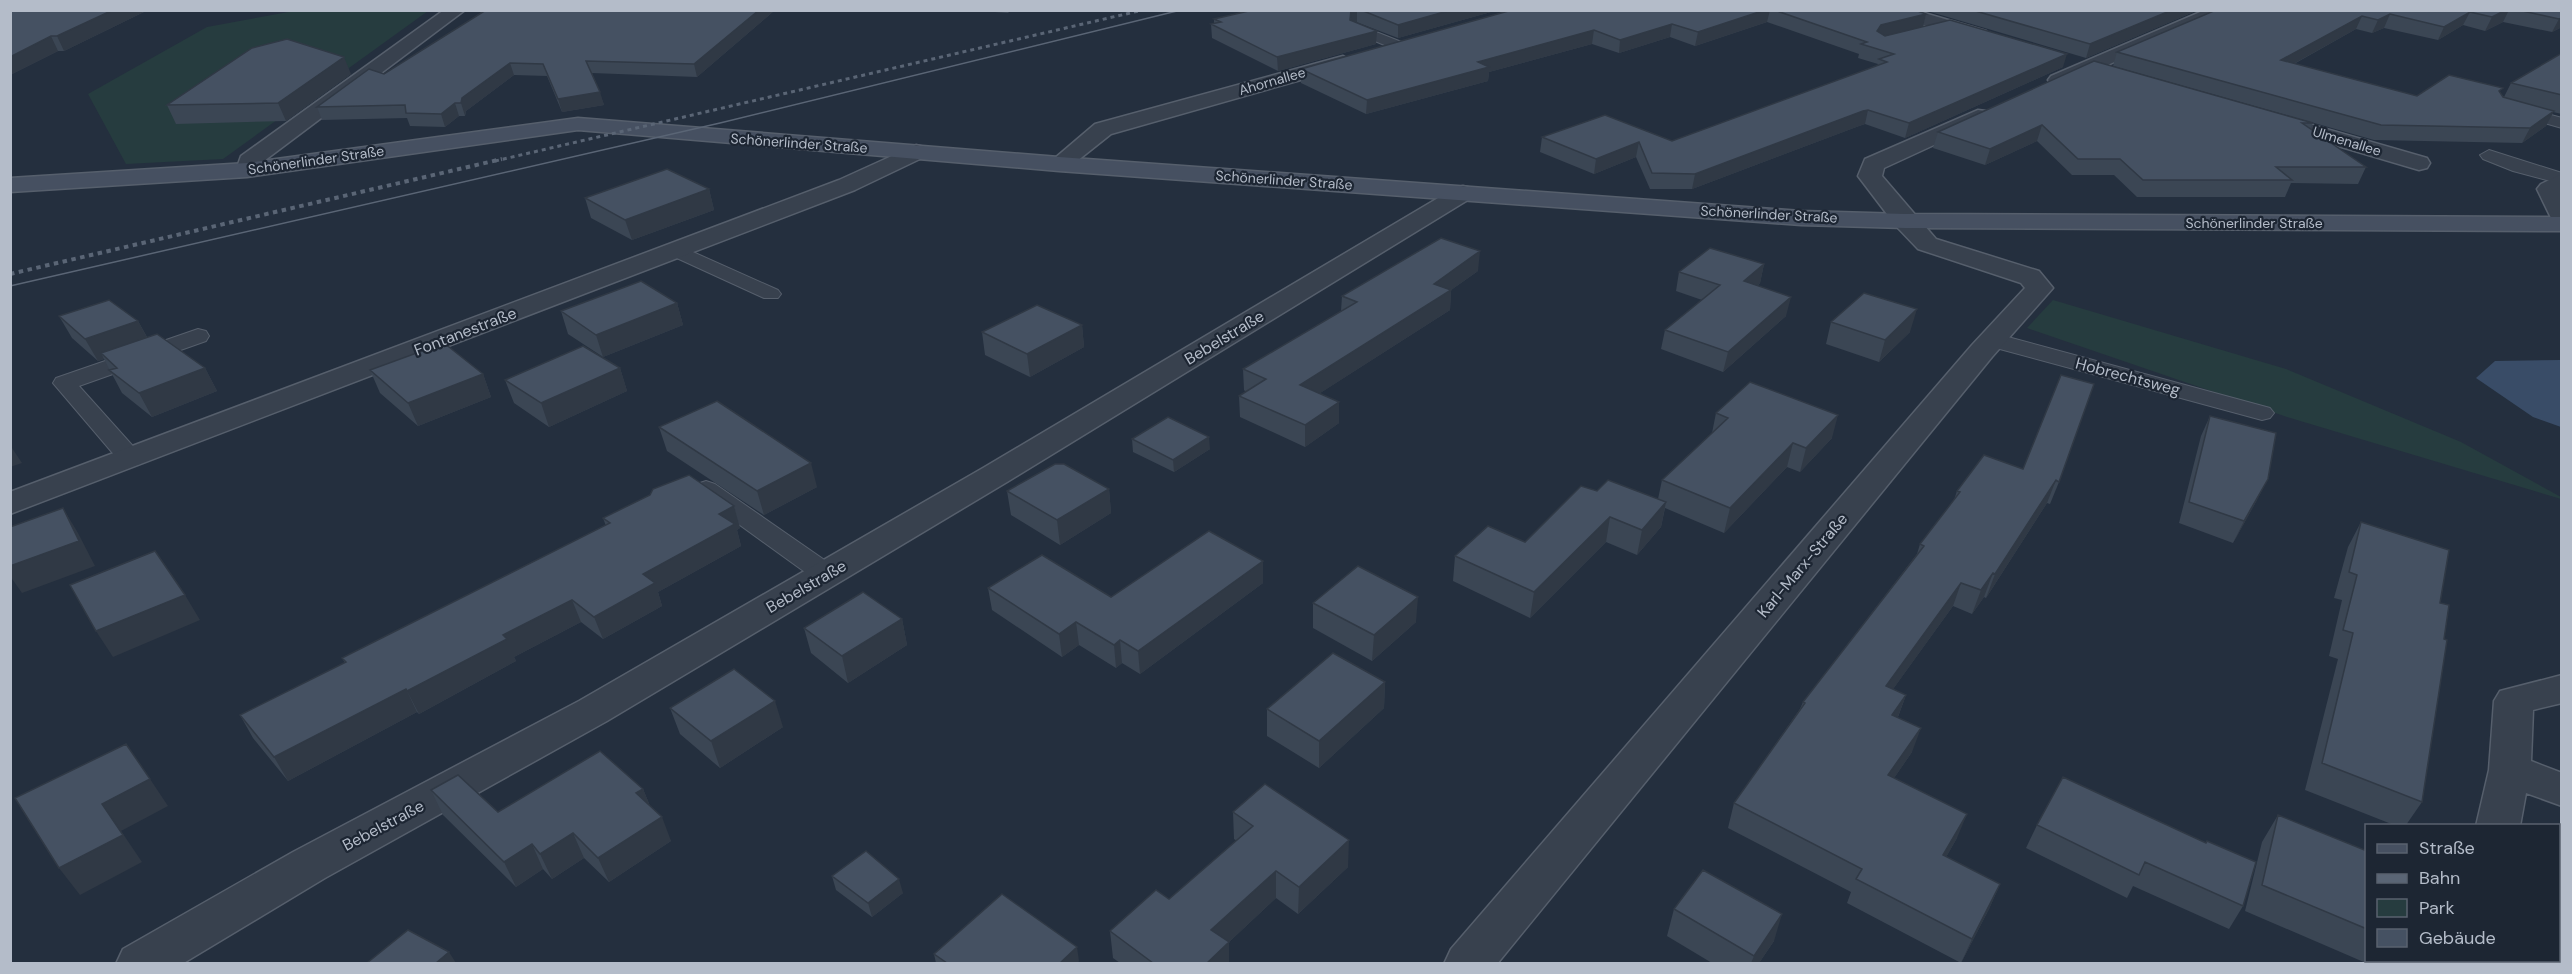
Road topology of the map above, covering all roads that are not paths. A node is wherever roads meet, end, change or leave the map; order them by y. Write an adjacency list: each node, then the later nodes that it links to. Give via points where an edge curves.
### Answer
1 (456, 10): 21 (street, via 249,161)
2 (1893, 10): 4 (street)
3 (2222, 10): 10 (street)
4 (1949, 27): 6 (lane); 7 (street)
5 (1356, 28): 8 (lane)
6 (1916, 35)
7 (2003, 42)
8 (1409, 43): 20 (street, Ahornallee, via 1103,129)
9 (2056, 57): 10 (street)
10 (2088, 66): 11 (street); 12 (street)
11 (2122, 76)
12 (2038, 89)
13 (2502, 106): 16 (lane)
14 (1998, 107): 26 (street, via 1873,164 1870,176)
15 (2256, 115): 19 (street, Ulmenallee)
16 (2562, 123)
17 (916, 152): 20 (street, Schönerlinder Straße); 21 (street, Schönerlinder Straße, via 578,124); 28 (street, Fontanestraße, via 847,184)
18 (2489, 155): 22 (lane)
19 (2419, 163)
20 (1059, 164): 24 (street, Schönerlinder Straße)
21 (247, 170): 23 (street, Schönerlinder Straße)
22 (2562, 180): 25 (street, via 2549,189)
23 (10, 185)
24 (1463, 193): 26 (street, Schönerlinder Straße, via 1801,218); 36 (street, Bebelstraße)
25 (2562, 217)
26 (1905, 221): 27 (street, Schönerlinder Straße); 31 (street, Karl-Marx-Straße, via 1927,244 2030,276 2040,288)
27 (2562, 224)
28 (675, 250): 29 (lane); 33 (street, Fontanestraße)
29 (771, 294)
30 (198, 336): 33 (lane, via 64,383)
31 (1993, 339): 32 (lane, Hobrechtsweg); 42 (street, Karl-Marx-Straße)
32 (2262, 413)
33 (131, 459): 35 (street, Fontanestraße)
34 (693, 480): 36 (lane)
35 (10, 504)
36 (826, 574): 41 (street, Bebelstraße, via 593,711 309,865)
37 (2562, 688): 38 (street, via 2514,701)
38 (2510, 770): 39 (street); 40 (street)
39 (2562, 790)
40 (2498, 824)
41 (141, 963)
42 (1468, 963)

